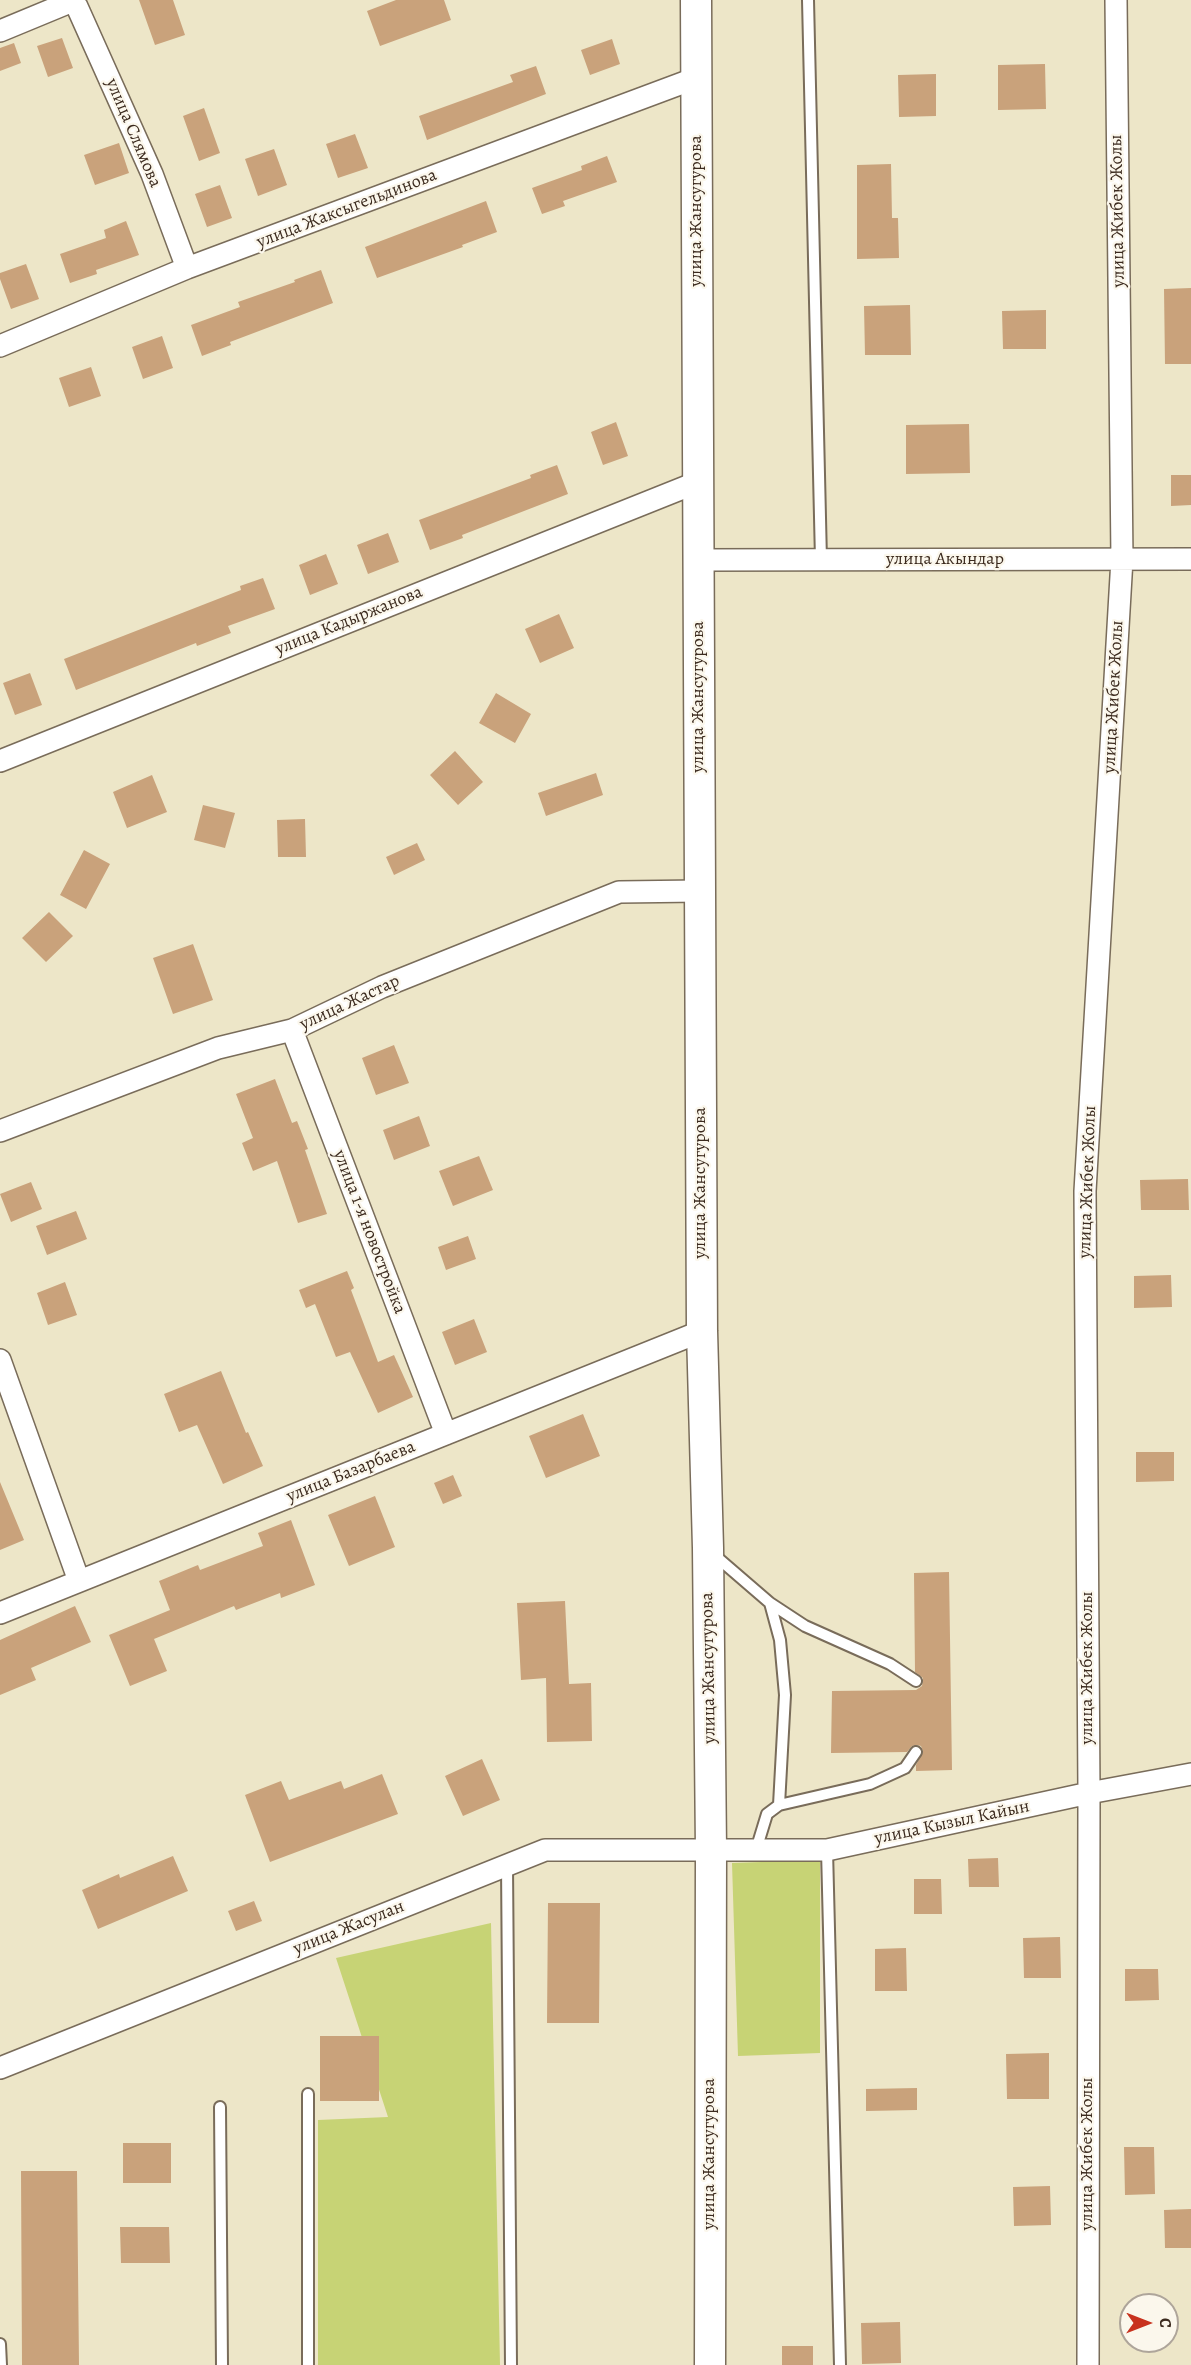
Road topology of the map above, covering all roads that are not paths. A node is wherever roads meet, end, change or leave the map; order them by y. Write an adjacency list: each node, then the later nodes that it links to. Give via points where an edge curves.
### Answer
1 (74, 0): 5 (street); 7 (street, улица Слямова, via 152,174)
2 (696, 0): 6 (main road, улица Жансугурова)
3 (808, 0): 13 (lane)
4 (1116, 0): 10 (street, улица Жибек Жолы)
5 (0, 30)
6 (696, 78): 7 (street, улица Жаксыгельдинова); 9 (main road, улица Жансугурова)
7 (187, 268): 8 (street, улица Жаксыгельдинова)
8 (0, 346)
9 (698, 482): 12 (main road, улица Жансугурова); 14 (street, улица Кадыржанова)
10 (1122, 559): 11 (street, улица Акындар); 13 (street, улица Акындар); 28 (street, улица Жибек Жолы, via 1085,1191)
11 (1191, 559)
12 (699, 560): 13 (street, улица Акындар); 15 (main road, улица Жансугурова)
13 (821, 560)
14 (0, 761)
15 (700, 891): 16 (street, улица Жастар, via 619,892 382,987); 18 (main road, улица Жансугурова)
16 (292, 1030): 17 (street, улица Жастар, via 218,1048); 20 (street, улица 1-я новостройка)
17 (0, 1131)
18 (702, 1331): 20 (street, улица Базарбаева); 21 (main road, улица Жансугурова)
19 (0, 1360): 22 (street)
20 (446, 1434): 22 (street, улица Базарбаева)
21 (708, 1548): 23 (lane); 30 (main road, улица Жансугурова)
22 (79, 1581): 24 (street, улица Базарбаева)
23 (770, 1603): 25 (lane, via 805,1626 890,1664); 29 (lane, via 780,1640 785,1695)
24 (0, 1613)
25 (916, 1681)
26 (916, 1752): 29 (lane, via 905,1768 870,1784)
27 (1191, 1774): 28 (street, улица Кызыл Кайын)
28 (1089, 1793): 32 (street, улица Кызыл Кайын); 44 (street, улица Жибек Жолы)
29 (779, 1805): 31 (lane, via 767,1814)
30 (711, 1850): 31 (street, улица Кызыл Кайын); 33 (street, улица Жасулан, via 545,1850); 42 (main road, улица Жансугурова)
31 (756, 1850): 32 (street, улица Кызыл Кайын)
32 (827, 1850): 43 (lane)
33 (507, 1865): 34 (street, улица Жасулан); 41 (lane)
34 (0, 2068)
35 (308, 2094): 40 (lane)
36 (220, 2107): 39 (lane)
37 (0, 2344): 38 (lane)
38 (1, 2365)
39 (222, 2365)
40 (308, 2365)
41 (511, 2365)
42 (710, 2365)
43 (840, 2365)
44 (1088, 2365)

